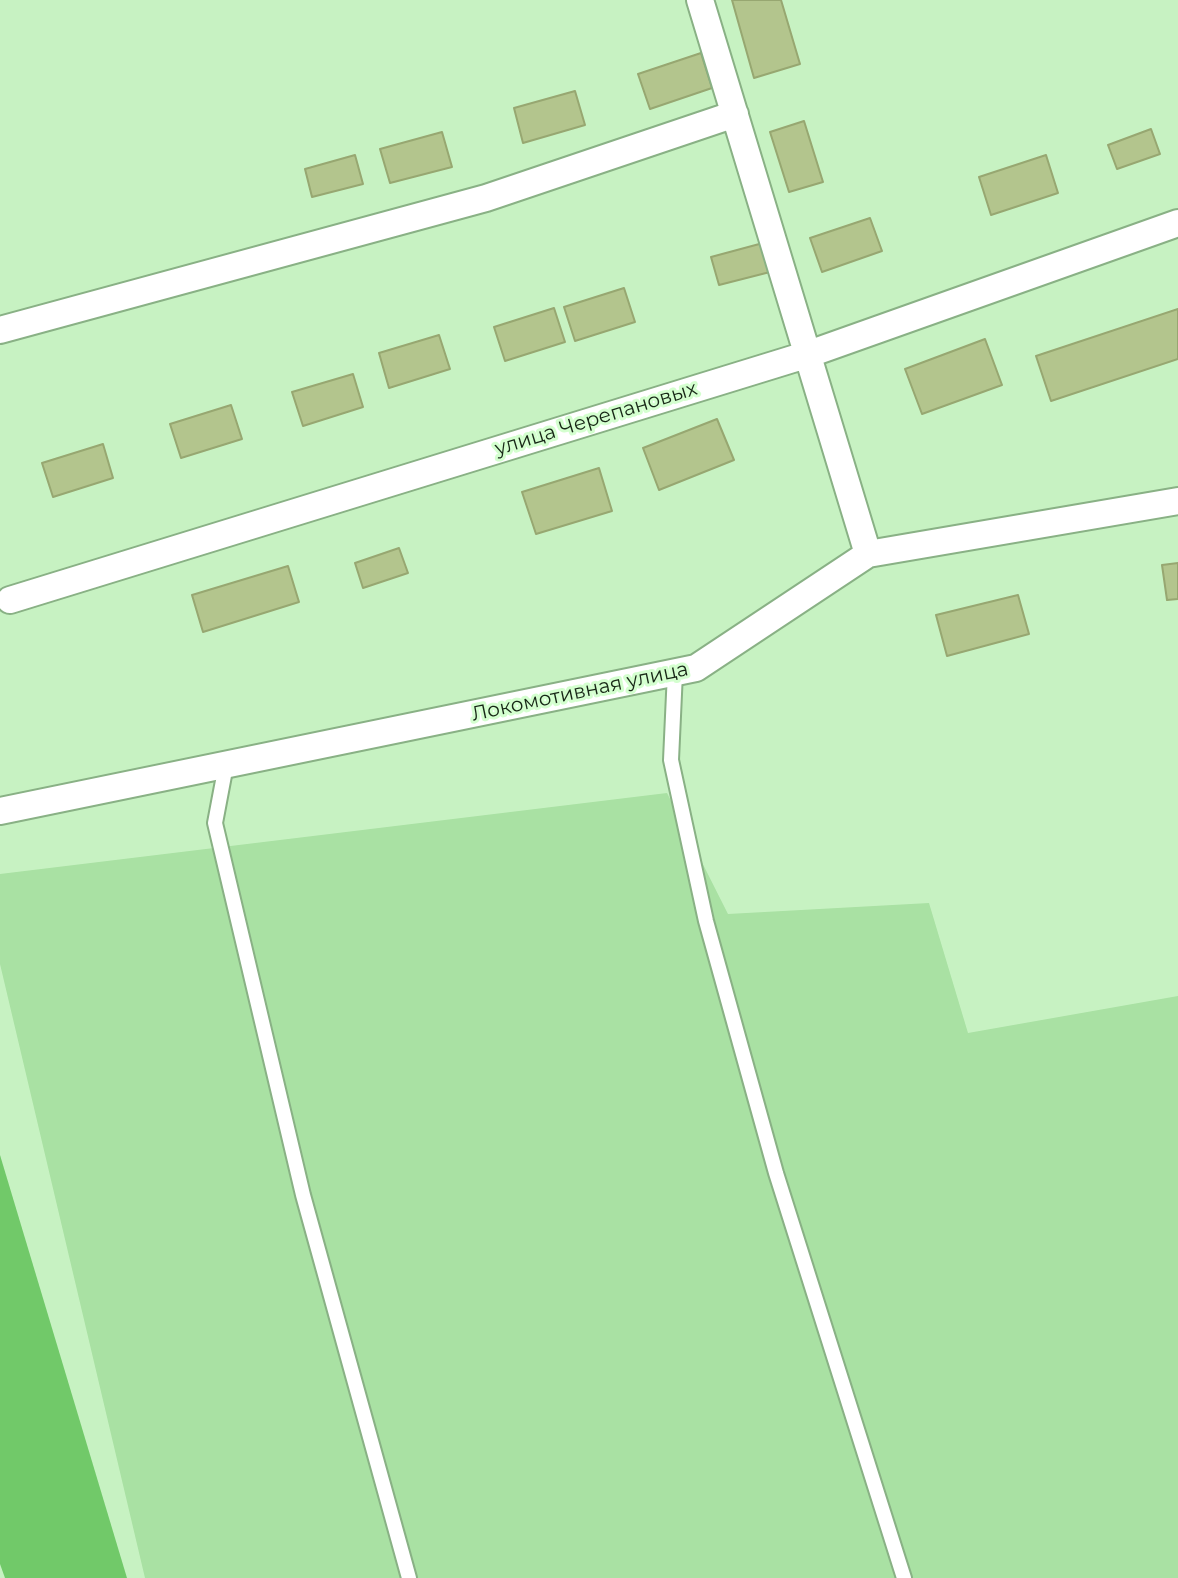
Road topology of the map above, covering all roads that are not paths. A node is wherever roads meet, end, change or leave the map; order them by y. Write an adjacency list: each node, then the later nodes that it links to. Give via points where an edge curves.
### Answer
1 (700, 0): 2 (street)
2 (735, 114): 4 (street, via 486,198); 5 (street)
3 (1178, 223): 5 (street, улица Черепановых)
4 (0, 330)
5 (809, 354): 7 (street); 8 (street, улица Черепановых)
6 (1178, 501): 7 (street, Локомотивная улица)
7 (868, 554): 9 (street, Локомотивная улица, via 696,668)
8 (10, 600)
9 (675, 672): 10 (street, Локомотивная улица); 13 (lane, via 671,760 706,921 776,1173)
10 (226, 765): 11 (street, Локомотивная улица); 12 (lane, via 215,823 303,1195)
11 (0, 811)
12 (409, 1578)
13 (904, 1578)

